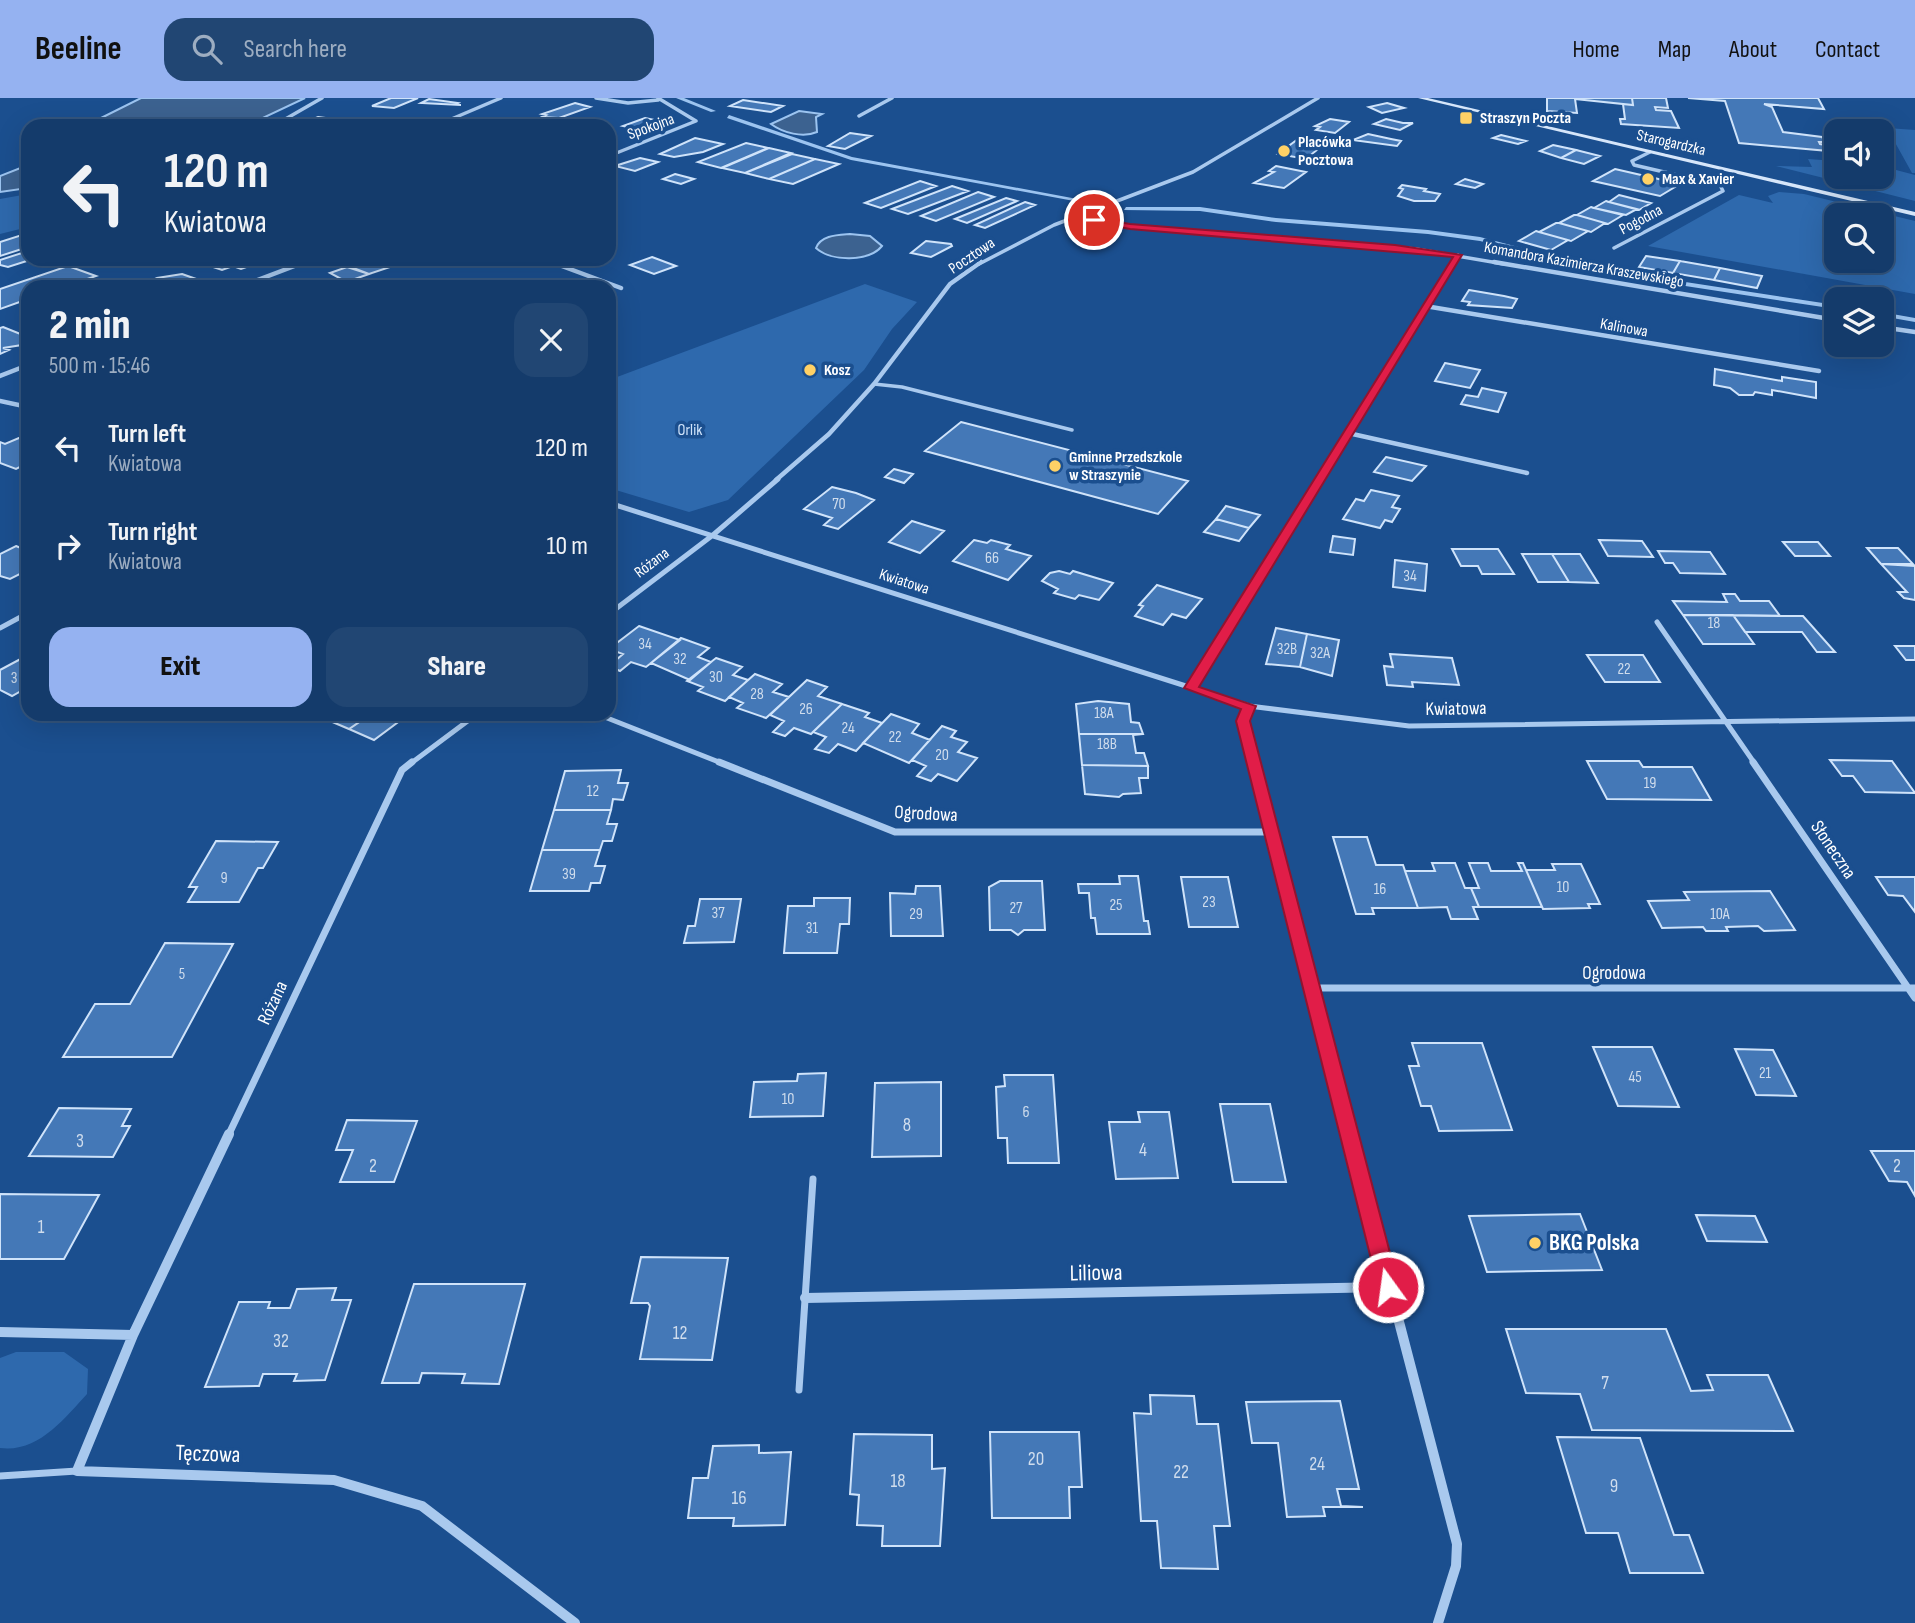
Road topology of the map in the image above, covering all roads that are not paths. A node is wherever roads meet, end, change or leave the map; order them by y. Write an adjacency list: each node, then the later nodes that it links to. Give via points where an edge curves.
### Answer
1 (322, 98): 9 (street)
2 (501, 98): 10 (street)
3 (596, 98): 7 (street, via 628,103)
4 (892, 98): 8 (street)
5 (1318, 98): 14 (street, Pocztowa, via 1193,172)
6 (1421, 98): 11 (main road, Starogardzka)
7 (658, 99): 12 (street, Spokojna, via 696,121)
8 (859, 116)
9 (282, 119)
10 (452, 119)
11 (1650, 152): 13 (main road, Starogardzka); 15 (street, Pogodna, via 1632,161 1634,165 1720,185 1723,191)
12 (616, 153)
13 (1915, 214)
14 (1078, 216): 16 (street, Komandora Kazimierza Kraszewskiego, via 1130,226); 30 (street, Pocztowa, via 1010,245 950,284)
15 (1614, 248)
16 (1458, 255): 23 (street); 24 (street, Komandora Kazimierza Kraszewskiego)
17 (295, 266): 19 (street)
18 (561, 266): 20 (street)
19 (258, 280)
20 (599, 280)
21 (616, 286): 22 (street)
22 (621, 288)
23 (1425, 306): 28 (street, Kalinowa); 34 (street)
24 (1824, 318)
25 (1894, 329): 26 (street)
26 (1915, 332)
27 (21, 368): 29 (street)
28 (1819, 371)
29 (0, 376)
30 (874, 384): 33 (lane); 37 (street, Pocztowa, via 829,434)
31 (0, 401): 32 (street)
32 (21, 406)
33 (1072, 430)
34 (1348, 433): 35 (street); 42 (street)
35 (1527, 472)
36 (616, 505): 37 (street, Kwiatowa)
37 (713, 535): 38 (street, Różana); 42 (street, Kwiatowa)
38 (616, 609)
39 (21, 617): 41 (street)
40 (1657, 622): 45 (street)
41 (0, 628)
42 (1191, 688): 43 (street, Kwiatowa)
43 (1249, 706): 45 (street, Kwiatowa, via 1409,726); 48 (street, via 1243,721)
44 (1915, 719): 45 (street, Kwiatowa)
45 (1725, 720): 50 (street, Słoneczna)
46 (468, 721): 56 (street, Różana, via 402,770)
47 (615, 721): 48 (street, Ogrodowa, via 895,832)
48 (1274, 832): 49 (street)
49 (1313, 988): 50 (street, Ogrodowa); 53 (street)
50 (1912, 988): 51 (street, Słoneczna)
51 (1915, 998)
52 (813, 1179): 54 (lane)
53 (1388, 1287): 54 (street, Liliowa); 61 (street, via 1457,1544 1456,1566)
54 (805, 1298): 57 (lane)
55 (0, 1332): 56 (street)
56 (133, 1335): 58 (street)
57 (799, 1390)
58 (77, 1472): 59 (lane); 60 (street, Tęczowa, via 334,1479 410,1502 422,1506)
59 (0, 1476)
60 (575, 1623)
61 (1438, 1623)

